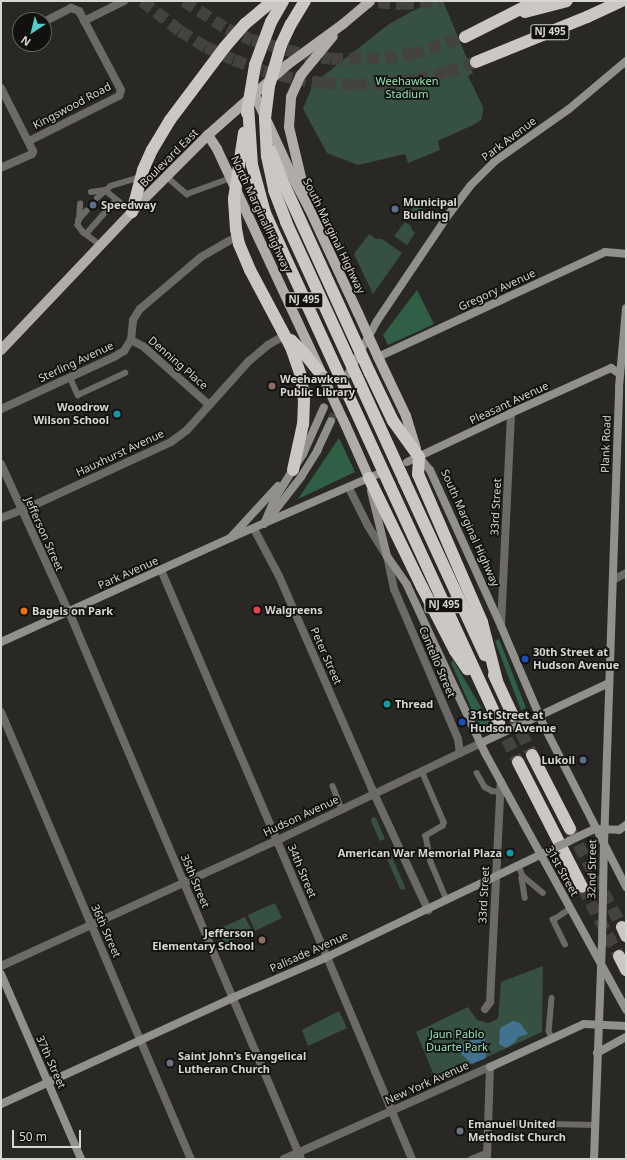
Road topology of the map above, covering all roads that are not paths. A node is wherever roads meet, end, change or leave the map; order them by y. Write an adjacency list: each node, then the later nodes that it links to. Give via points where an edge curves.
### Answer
1 (124, 1): 11 (street)
2 (272, 1): 23 (highway, via 245,24 214,59 160,136)
3 (283, 1): 18 (highway, NJ 495, bridge, via 271,22 255,65)
4 (305, 1): 19 (highway, NJ 495, bridge, via 290,24 281,46 268,90)
5 (370, 1): 12 (main road, Boulevard East)
6 (536, 1): 9 (highway)
7 (567, 1): 9 (highway)
8 (622, 1): 15 (highway, NJ 495)
9 (507, 17): 13 (highway)
10 (52, 18): 11 (street, Kingswood Road, via 74,8 79,11)
11 (84, 21): 21 (street, Kingswood Road, via 121,90 119,96)
12 (344, 24): 17 (main road, Boulevard East, via 287,65); 31 (main road, via 307,66 291,97 289,127)
13 (465, 37)
14 (626, 61): 45 (main road, Park Avenue, via 569,109 495,162 470,186 377,321)
15 (476, 62)
16 (1, 88): 21 (street)
17 (254, 93): 20 (main road, Boulevard East); 31 (main road, South Marginal Highway)
18 (248, 105): 40 (highway, bridge, via 235,191 236,229 239,244 250,270); 74 (highway, NJ 495, bridge, via 252,165 265,213)
19 (265, 130): 54 (highway, bridge, via 282,180 370,373 393,421); 72 (highway, NJ 495, bridge, via 268,167 281,211)
20 (208, 136): 24 (main road, Boulevard East); 25 (main road, North Marginal Highway)
21 (29, 141): 22 (street, via 32,154)
22 (1, 168)
23 (141, 176): 26 (lane); 33 (highway)
24 (166, 176): 25 (lane, via 187,194); 33 (main road, Boulevard East)
25 (231, 178): 48 (main road, North Marginal Highway)
26 (104, 190): 27 (lane); 28 (lane); 29 (lane)
27 (91, 192)
28 (97, 198)
29 (116, 200): 33 (lane); 35 (lane)
30 (80, 204): 34 (lane)
31 (309, 208): 43 (main road, South Marginal Highway, bridge)
32 (87, 211): 34 (lane)
33 (132, 212): 37 (main road, Boulevard East)
34 (79, 220): 35 (lane, via 78,225)
35 (86, 234): 37 (lane)
36 (230, 240): 41 (street, via 202,257 140,309 133,320)
37 (100, 245): 42 (main road, Boulevard East)
38 (626, 254): 43 (main road, Gregory Avenue, via 606,252)
39 (626, 308): 46 (main road, Plank Road)
40 (285, 335): 48 (highway, via 303,352); 49 (street, Hauxhurst Avenue, via 248,361); 57 (highway, via 300,369 303,391 303,424)
41 (131, 340): 47 (street, Sterling Avenue, via 124,351); 49 (street, Denning Place, via 144,346)
42 (1, 350)
43 (378, 357): 54 (main road, South Marginal Highway, via 406,416)
44 (125, 373): 47 (lane, via 78,395)
45 (348, 374)
46 (623, 376): 52 (main road, Pleasant Avenue, via 611,368); 68 (main road, Plank Road)
47 (70, 377): 51 (street, Sterling Avenue)
48 (322, 377): 58 (main road, North Marginal Highway, bridge)
49 (209, 405): 60 (street, Hauxhurst Avenue, via 187,430 166,445)
50 (324, 407): 57 (main road)
51 (1, 409)
52 (511, 413): 54 (main road, Pleasant Avenue); 70 (street, 33rd Street)
53 (331, 421): 62 (main road, Park Avenue, via 301,477)
54 (419, 457): 55 (main road, Pleasant Avenue); 70 (main road, South Marginal Highway, via 430,470); 72 (highway, via 418,474 482,622)
55 (407, 462)
56 (1, 464): 60 (street, Jefferson Street)
57 (294, 470): 62 (main road, via 275,498); 64 (main road)
58 (374, 476): 59 (main road, Park Avenue); 65 (main road, Cantello Street); 74 (highway, via 455,651)
59 (349, 488): 62 (main road, Park Avenue); 65 (street, Cantello Street)
60 (21, 510): 61 (street, Hauxhurst Avenue); 69 (street, Jefferson Street)
61 (1, 518)
62 (264, 524): 63 (main road, Park Avenue)
63 (254, 529): 64 (main road, Park Avenue); 88 (street, Peter Street, via 279,576)
64 (230, 538): 66 (main road, Park Avenue)
65 (387, 556): 79 (main road, Cantello Street, via 407,585); 80 (street, Cantello Street, via 394,589 459,742)
66 (161, 570): 69 (main road, Park Avenue); 94 (street, 34th Street)
67 (626, 573): 68 (street)
68 (613, 580): 73 (main road, 32nd Street)
69 (68, 612): 71 (main road, Park Avenue); 100 (street, 35th Street)
70 (501, 626): 77 (main road, South Marginal Highway)
71 (1, 642)
72 (497, 681): 76 (highway, NJ 495)
73 (610, 683): 77 (main road, Hudson Avenue); 92 (main road, 32nd Street)
74 (491, 705): 78 (highway, NJ 495)
75 (1, 712): 108 (street, 36th Street)
76 (514, 716)
77 (539, 716): 79 (main road, Hudson Avenue); 91 (main road, South Marginal Highway)
78 (499, 722)
79 (481, 743): 80 (street, Hudson Avenue); 85 (main road, 31st Street)
80 (460, 753): 83 (street, Hudson Avenue)
81 (532, 755): 93 (highway)
82 (518, 762): 101 (highway)
83 (422, 771): 88 (street, Hudson Avenue); 105 (lane, via 444,822 443,826 426,836 431,862)
84 (477, 773): 87 (lane, via 485,787)
85 (501, 781): 87 (street, 33rd Street); 96 (main road, 31st Street)
86 (333, 786): 89 (lane)
87 (500, 792): 99 (street, 33rd Street)
88 (374, 794): 89 (street, Hudson Avenue); 107 (street, Peter Street)
89 (342, 809): 94 (street, Hudson Avenue)
90 (626, 825): 92 (main road, Palisade Avenue, via 618,830)
91 (596, 829): 92 (main road, Palisade Avenue); 93 (main road, Palisade Avenue); 95 (main road, South Marginal Highway)
92 (604, 829): 95 (main road, 32nd Street)
93 (570, 835): 96 (main road, Palisade Avenue, bridge)
94 (277, 840): 100 (street, Hudson Avenue); 111 (street, 34th Street)
95 (604, 845): 102 (main road, South Marginal Highway); 112 (main road, 32nd Street)
96 (544, 853): 97 (main road, Palisade Avenue); 106 (main road, 31st Street)
97 (519, 866): 98 (lane); 99 (main road, Palisade Avenue)
98 (523, 876): 103 (lane); 104 (lane)
99 (496, 877): 105 (main road, Palisade Avenue); 118 (street, 33rd Street, via 490,1002)
100 (184, 882): 108 (street, Hudson Avenue); 116 (street, 35th Street)
101 (582, 887)
102 (626, 887)
103 (543, 893)
104 (525, 898)
105 (447, 900): 107 (main road, Palisade Avenue)
106 (570, 909): 109 (lane, via 553,920); 112 (main road, 31st Street)
107 (428, 910): 111 (main road, Palisade Avenue)
108 (91, 924): 113 (street, Hudson Avenue); 124 (street, 36th Street)
109 (565, 945)
110 (619, 956): 114 (highway)
111 (327, 957): 116 (main road, Palisade Avenue); 129 (street, 34th Street)
112 (600, 964): 119 (main road, 31st Street); 120 (main road, 32nd Street)
113 (1, 966)
114 (626, 970)
115 (1, 974): 127 (main road, 37th Street)
116 (232, 998): 124 (main road, Palisade Avenue); 133 (street, 35th Street)
117 (552, 998): 123 (lane, via 549,1031)
118 (485, 1009)
119 (626, 1010)
120 (599, 1025): 121 (main road, New York Avenue); 123 (main road, New York Avenue, via 584,1024); 125 (main road, 32nd Street)
121 (626, 1026)
122 (626, 1037): 125 (main road)
123 (552, 1038): 126 (main road, New York Avenue)
124 (141, 1039): 127 (main road, Palisade Avenue); 135 (street, 36th Street)
125 (597, 1053): 131 (main road, 32nd Street)
126 (490, 1067): 129 (street, New York Avenue); 132 (street)
127 (48, 1083): 128 (main road, Palisade Avenue); 134 (main road, 37th Street)
128 (1, 1104)
129 (391, 1110): 133 (street, New York Avenue); 137 (street, 34th Street)
130 (505, 1123): 131 (lane)
131 (594, 1125): 139 (main road, 32nd Street)
132 (487, 1155): 138 (lane)
133 (300, 1156): 136 (street, New York Avenue)
134 (81, 1159)
135 (191, 1159)
136 (284, 1159)
137 (412, 1159)
138 (471, 1159)
139 (594, 1159)

